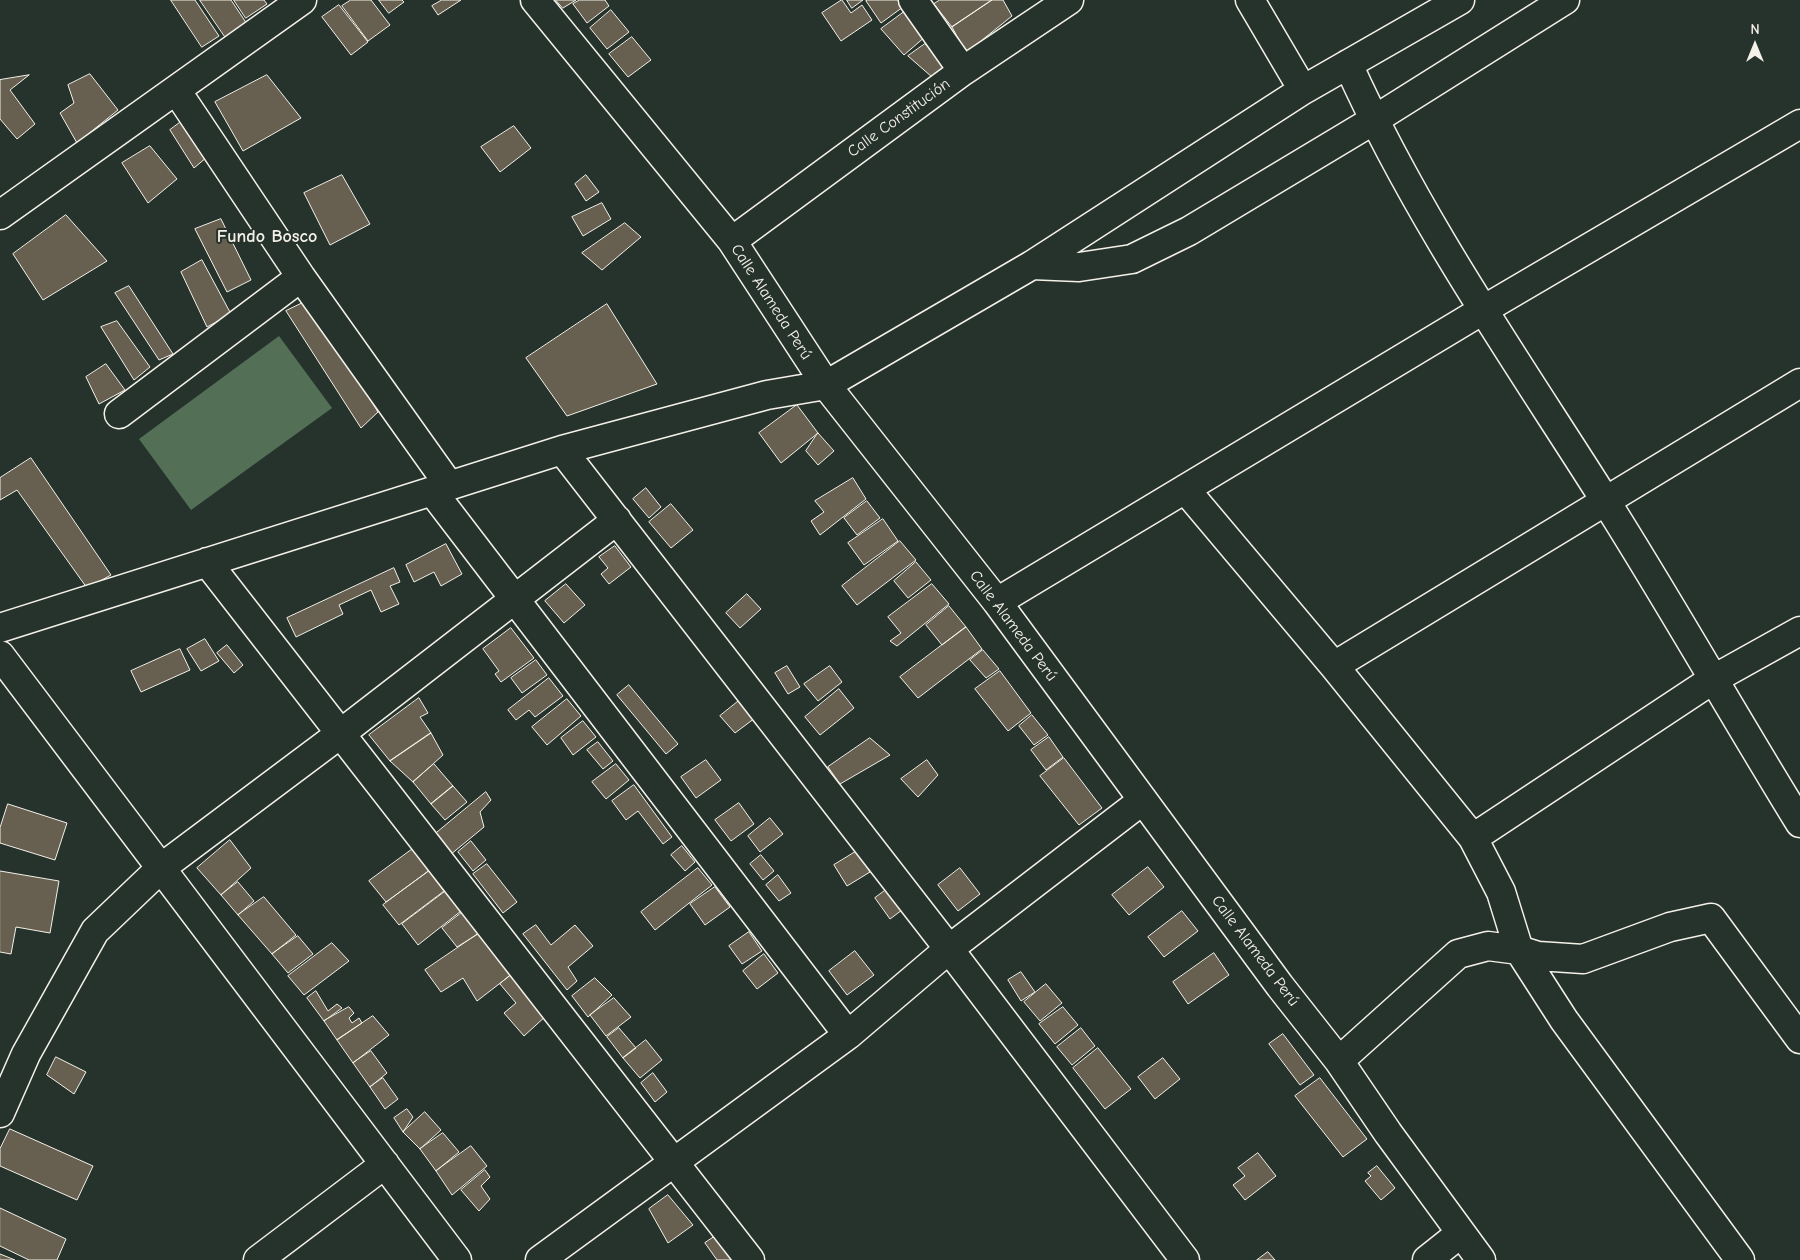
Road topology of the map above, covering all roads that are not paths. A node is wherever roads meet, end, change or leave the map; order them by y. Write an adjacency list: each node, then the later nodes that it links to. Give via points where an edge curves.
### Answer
1 (302, 0): 10 (street)
2 (535, 0): 15 (street, Calle Alameda Perú)
3 (913, 0): 9 (street)
4 (1069, 0): 9 (street, Calle Constitución)
5 (1250, 0): 11 (street)
6 (1460, 0): 8 (street)
7 (1565, 0): 12 (street)
8 (1348, 64): 11 (street); 12 (street)
9 (963, 71): 15 (street, Calle Constitución)
10 (176, 90): 14 (street); 17 (street)
11 (1303, 90): 16 (street)
12 (1374, 120): 16 (street, via 1189,230 1132,259 1078,267); 18 (street)
13 (1800, 124): 18 (street)
14 (0, 215)
15 (732, 242): 20 (street, Calle Alameda Perú)
16 (1032, 265): 20 (street)
17 (301, 277): 21 (street); 23 (street)
18 (1483, 310): 24 (street); 25 (street)
19 (1800, 383): 25 (street)
20 (826, 385): 22 (street, via 767,395); 29 (street, Calle Alameda Perú)
21 (119, 414)
22 (562, 450): 23 (street); 26 (street)
23 (440, 488): 27 (street); 28 (street)
24 (1185, 489): 29 (street); 33 (street)
25 (1606, 502): 33 (street); 34 (street)
26 (617, 520): 28 (street); 40 (street)
27 (207, 562): 30 (street); 35 (street)
28 (514, 600): 35 (street); 42 (street)
29 (997, 602): 36 (street, Calle Alameda Perú)
30 (0, 628)
31 (1800, 631): 34 (street)
32 (0, 655): 39 (street)
33 (1334, 666): 38 (street)
34 (1712, 680): 37 (street); 38 (street)
35 (340, 734): 39 (street); 47 (street)
36 (1143, 800): 40 (street); 44 (street, Calle Alameda Perú)
37 (1800, 823)
38 (1473, 838): 41 (street, via 1501,892)
39 (161, 868): 45 (street, via 95,931 26,1054); 46 (street)
40 (949, 948): 42 (street); 53 (street)
41 (1519, 950): 43 (street, via 1538,956 1583,959 1670,927 1711,918); 44 (street, via 1488,946 1458,954); 56 (street, via 1564,1020)
42 (848, 1035): 47 (street)
43 (1800, 1039)
44 (1339, 1061): 48 (street, Calle Alameda Perú)
45 (0, 1113)
46 (385, 1164): 49 (street); 50 (street)
47 (674, 1164): 51 (street); 52 (street)
48 (1461, 1233): 54 (street); 55 (street, Calle Alameda Perú)
49 (258, 1260)
50 (457, 1260)
51 (540, 1260)
52 (750, 1260)
53 (1184, 1260)
54 (1427, 1260)
55 (1482, 1260)
56 (1740, 1260)

